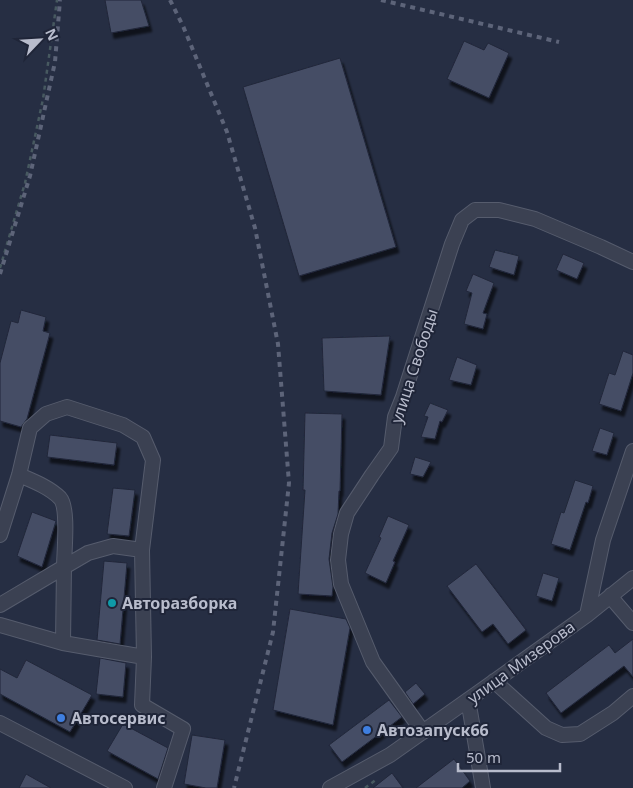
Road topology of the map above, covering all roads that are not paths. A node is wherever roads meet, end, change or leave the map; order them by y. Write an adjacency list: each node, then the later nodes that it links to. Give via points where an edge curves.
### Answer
1 (633, 262): 19 (street, улица Свободы, via 536,219 499,210 475,210 462,220 395,417 391,448 348,513 338,560 341,584 373,662)
2 (633, 451): 10 (street, via 604,540)
3 (19, 475): 4 (street); 5 (street, via 30,428 46,414 67,407 123,425 143,437 153,460); 6 (street, via 47,488 62,500 66,517)
4 (0, 535)
5 (142, 550): 6 (street, via 113,546 88,553); 14 (street)
6 (64, 567): 9 (street); 13 (street)
7 (633, 578): 8 (street, улица Мизерова)
8 (611, 595): 10 (street, улица Мизерова); 11 (street)
9 (0, 605)
10 (587, 615): 15 (street, улица Мизерова)
11 (633, 623)
12 (0, 625): 13 (street)
13 (63, 643): 14 (street)
14 (144, 657): 22 (street, via 142,705 183,729)
15 (494, 682): 16 (street, via 546,728 562,735 580,734); 17 (street, улица Мизерова)
16 (633, 696)
17 (465, 702): 19 (street, улица Мизерова); 23 (street, via 470,711)
18 (0, 723): 21 (street)
19 (423, 732): 20 (street, улица Мизерова)
20 (337, 786)
21 (125, 788)
22 (164, 788)
23 (482, 788)

